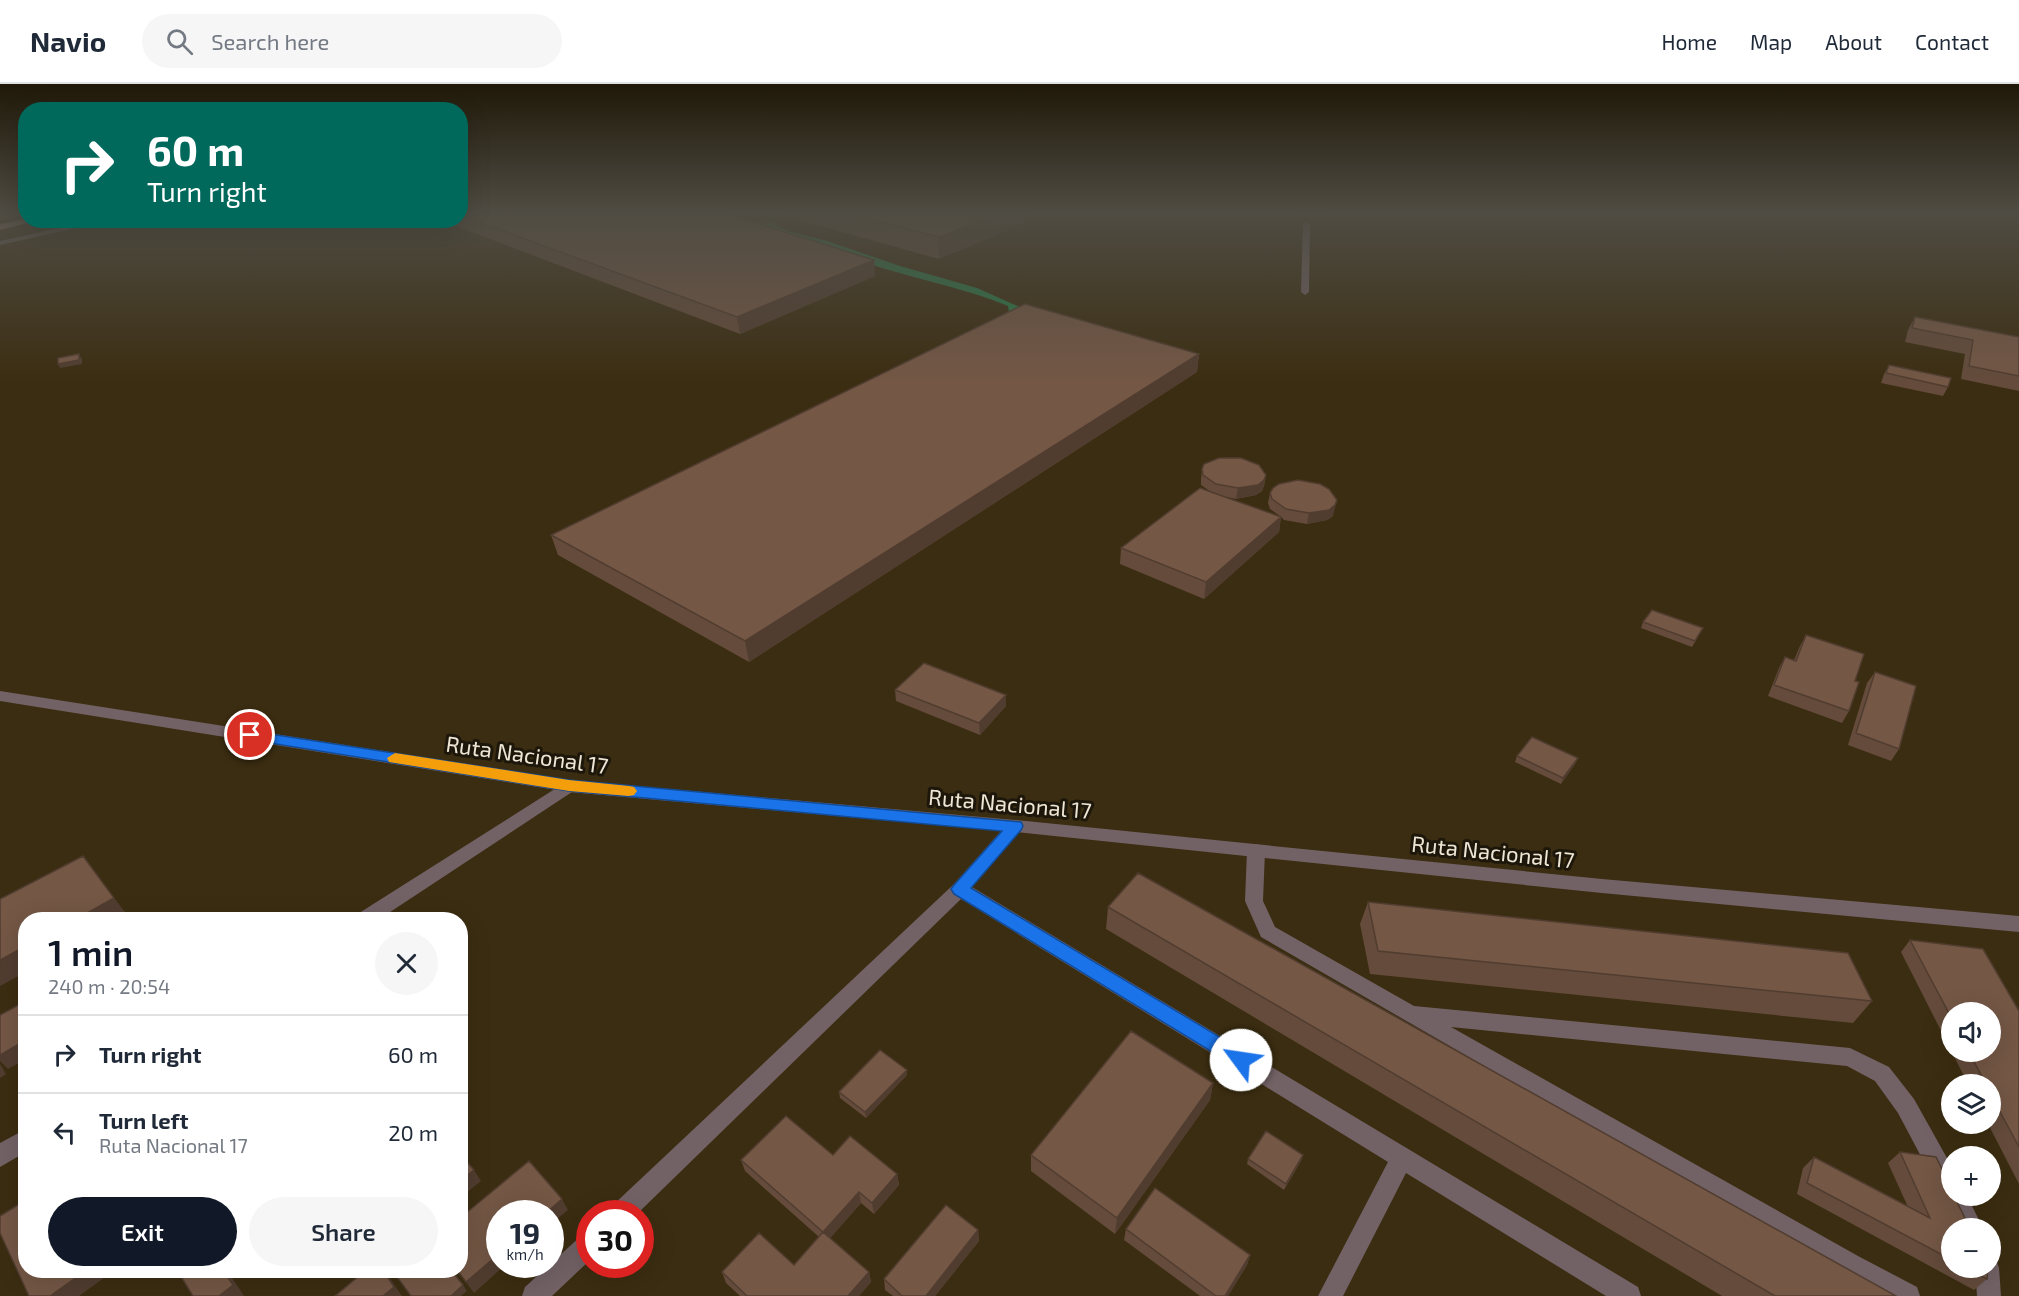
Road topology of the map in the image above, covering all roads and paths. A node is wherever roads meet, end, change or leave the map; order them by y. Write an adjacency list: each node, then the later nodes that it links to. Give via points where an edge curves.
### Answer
1 (1305, 271): 2 (street)
2 (1305, 292)
3 (0, 696): 4 (street, Ruta Nacional 17)
4 (569, 786): 5 (street, Ruta Nacional 17); 8 (street)
5 (1015, 826): 6 (street, Ruta Nacional 17); 7 (street)
6 (1256, 851): 9 (street, Ruta Nacional 17); 10 (street, via 1254,901 1268,932)
7 (960, 889): 13 (street); 15 (street)
8 (375, 912)
9 (2019, 924)
10 (1409, 1014): 14 (street, via 1850,1057 1882,1074 1906,1106); 21 (street)
11 (18, 1144): 12 (street)
12 (0, 1156)
13 (1402, 1158): 19 (street); 20 (street)
14 (1941, 1170)
15 (635, 1200)
16 (576, 1256): 18 (street)
17 (1988, 1278): 22 (street)
18 (534, 1296)
19 (1330, 1296)
20 (1629, 1296)
21 (1908, 1296)
22 (1989, 1296)

